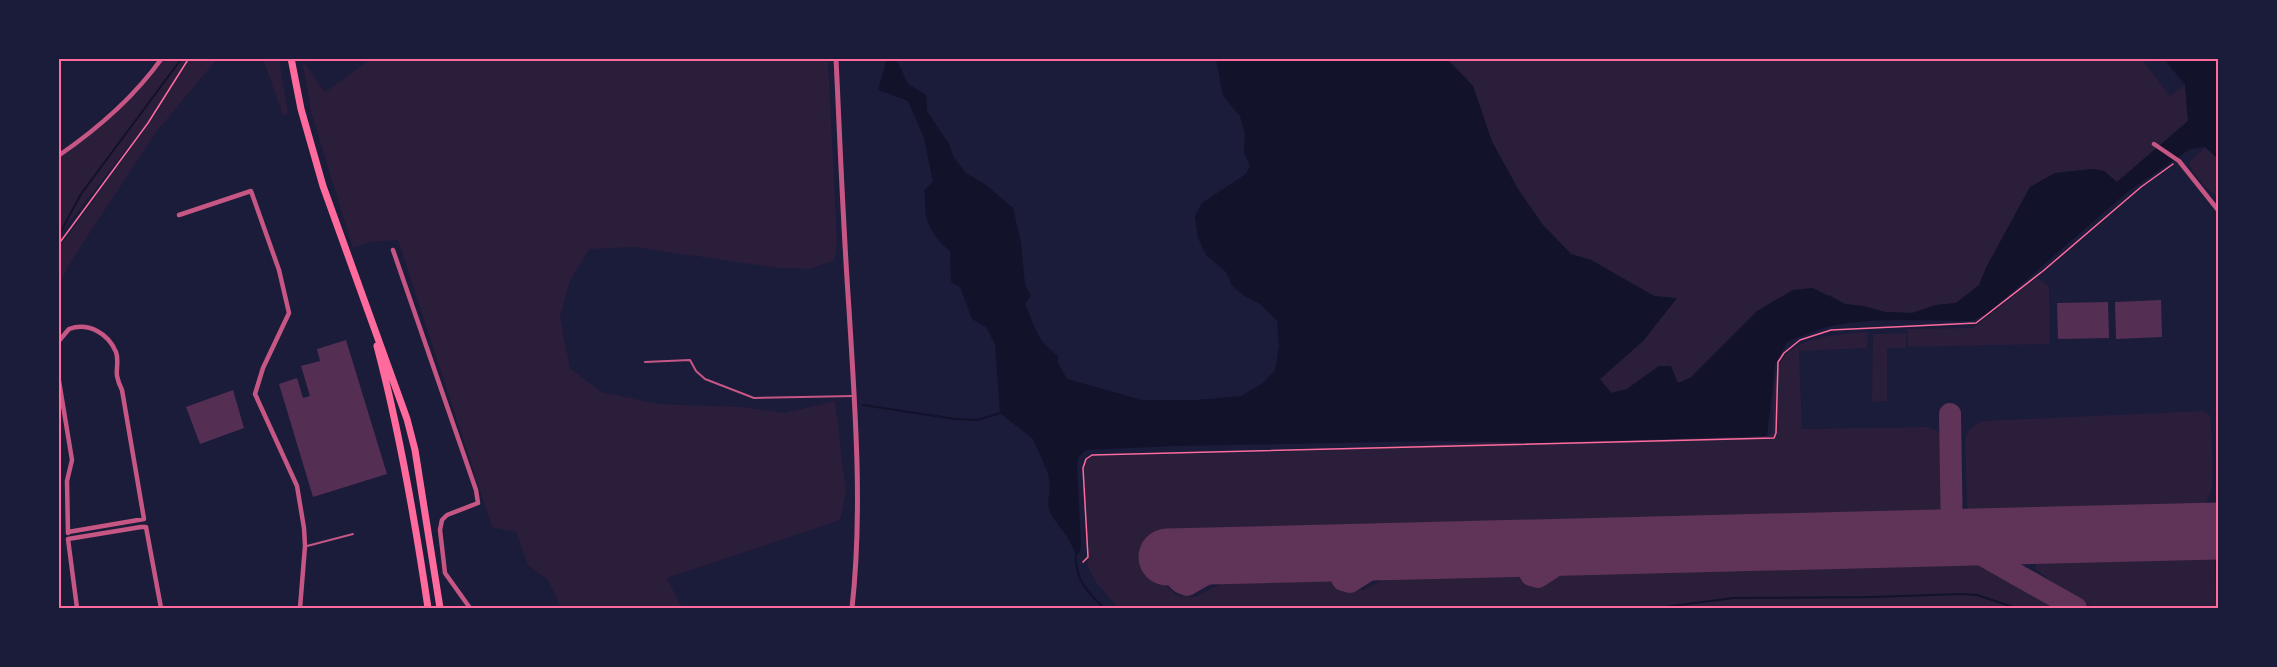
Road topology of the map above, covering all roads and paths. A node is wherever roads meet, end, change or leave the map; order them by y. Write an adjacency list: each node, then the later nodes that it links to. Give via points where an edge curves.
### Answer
1 (189, 58): 10 (path, via 148,123)
2 (291, 58): 12 (main road, via 323,186)
3 (836, 58): 16 (street)
4 (159, 59): 6 (street, via 136,90)
5 (2154, 144): 7 (street)
6 (58, 156)
7 (2179, 161): 8 (street); 21 (path, via 2141,187 1976,323 1857,327 1800,340 1779,362 1774,438 1092,455 1083,468 1088,557)
8 (2218, 210)
9 (179, 215): 20 (street, via 251,191 255,200 289,313 262,368 255,394 297,486)
10 (58, 245)
11 (393, 250): 27 (street, via 476,490 478,503 447,515 440,530 445,573)
12 (366, 306): 25 (main road, via 396,418); 26 (main road, via 415,450)
13 (58, 342): 17 (street, via 69,329 86,327 103,335 116,353 144,519)
14 (645, 362): 16 (lane, via 690,360 705,379 754,398)
15 (58, 375): 17 (street, via 72,460 67,481)
16 (854, 396): 28 (street, via 857,509)
17 (68, 532): 19 (street)
18 (353, 534): 20 (lane)
19 (68, 539): 22 (street); 23 (street, via 146,527)
20 (305, 546): 24 (street)
21 (1083, 562)
22 (78, 609)
23 (161, 609)
24 (300, 609)
25 (428, 609)
26 (440, 609)
27 (470, 609)
28 (852, 609)

